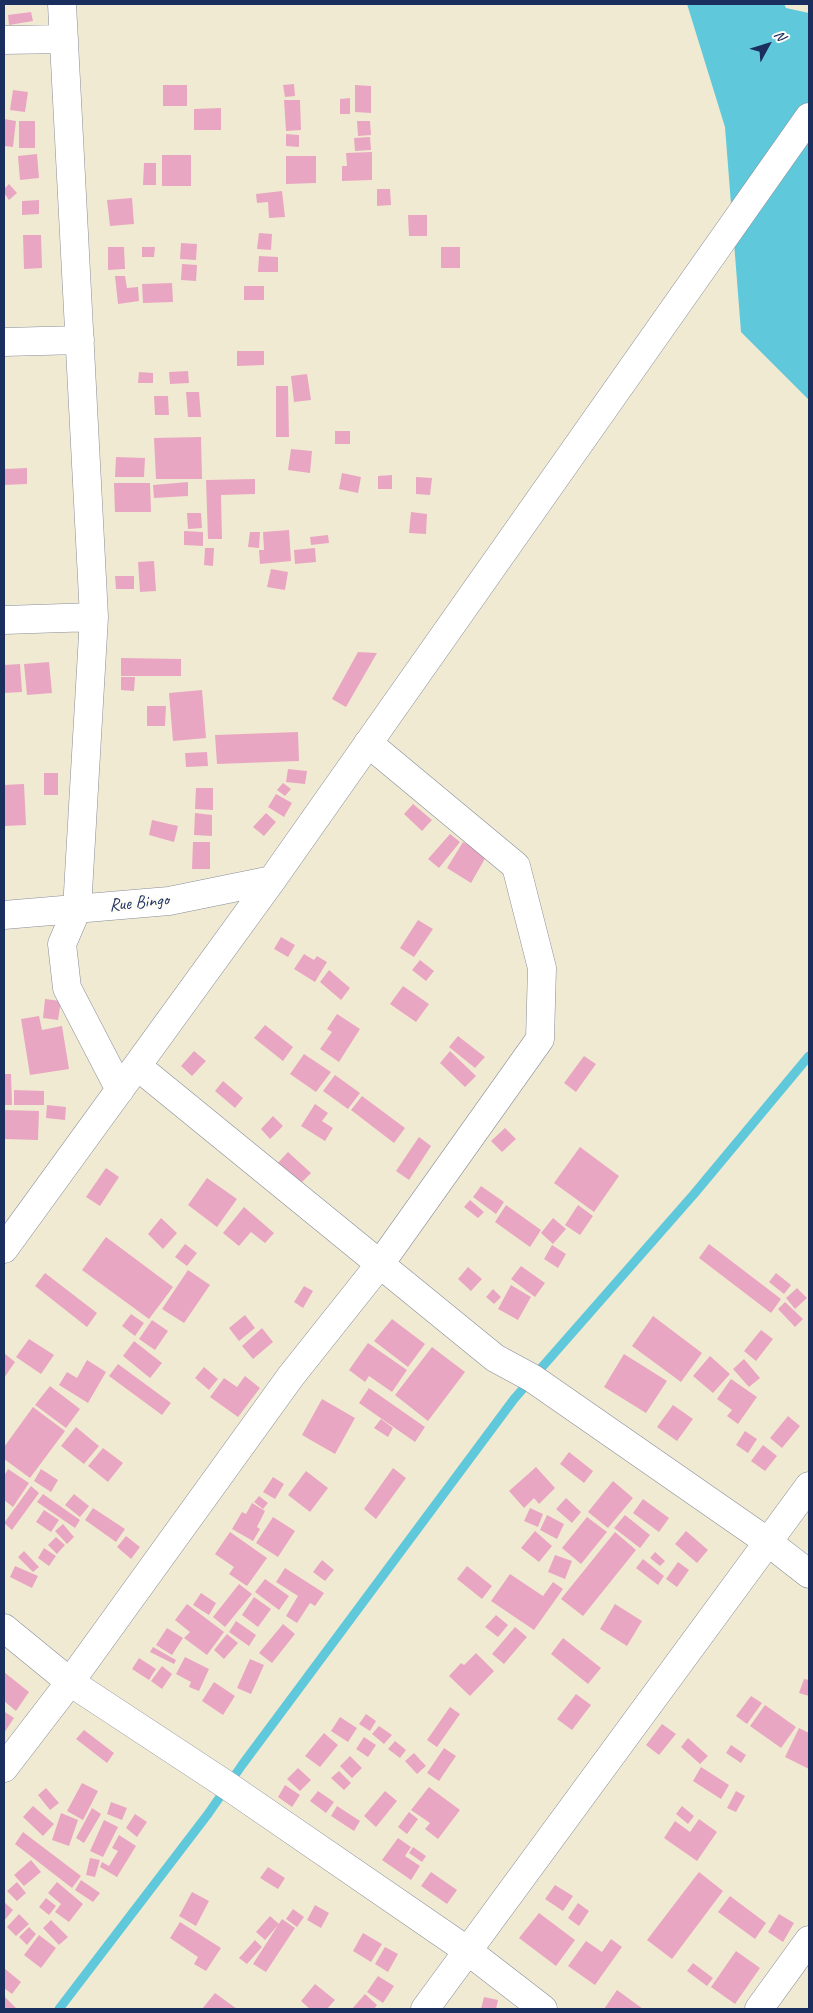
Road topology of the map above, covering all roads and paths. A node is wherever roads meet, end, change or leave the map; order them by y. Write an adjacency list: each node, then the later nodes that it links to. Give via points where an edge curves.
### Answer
1 (62, 4): 2 (street)
2 (64, 39): 3 (street); 5 (street)
3 (4, 40)
4 (809, 117): 9 (street)
5 (80, 340): 6 (street); 7 (street)
6 (4, 342)
7 (94, 617): 8 (street); 11 (street)
8 (4, 620)
9 (368, 743): 10 (street); 16 (street, via 516,866 542,968 540,1039)
10 (272, 880): 11 (street, Rue Bingo, via 169,901); 13 (street)
11 (77, 909): 12 (street, Rue Bingo); 14 (street, via 62,944 68,988)
12 (4, 916)
13 (137, 1066): 14 (street); 16 (street)
14 (120, 1090): 15 (street)
15 (4, 1249)
16 (380, 1264): 18 (street, via 495,1358 532,1378); 21 (street, via 291,1376)
17 (809, 1486): 18 (street)
18 (768, 1542): 19 (street); 24 (street)
19 (809, 1574)
20 (4, 1628): 21 (street)
21 (70, 1682): 22 (street); 24 (street)
22 (4, 1768)
23 (809, 1940): 27 (street)
24 (468, 1951): 25 (street); 26 (street)
25 (425, 2009)
26 (543, 2009)
27 (760, 2009)

